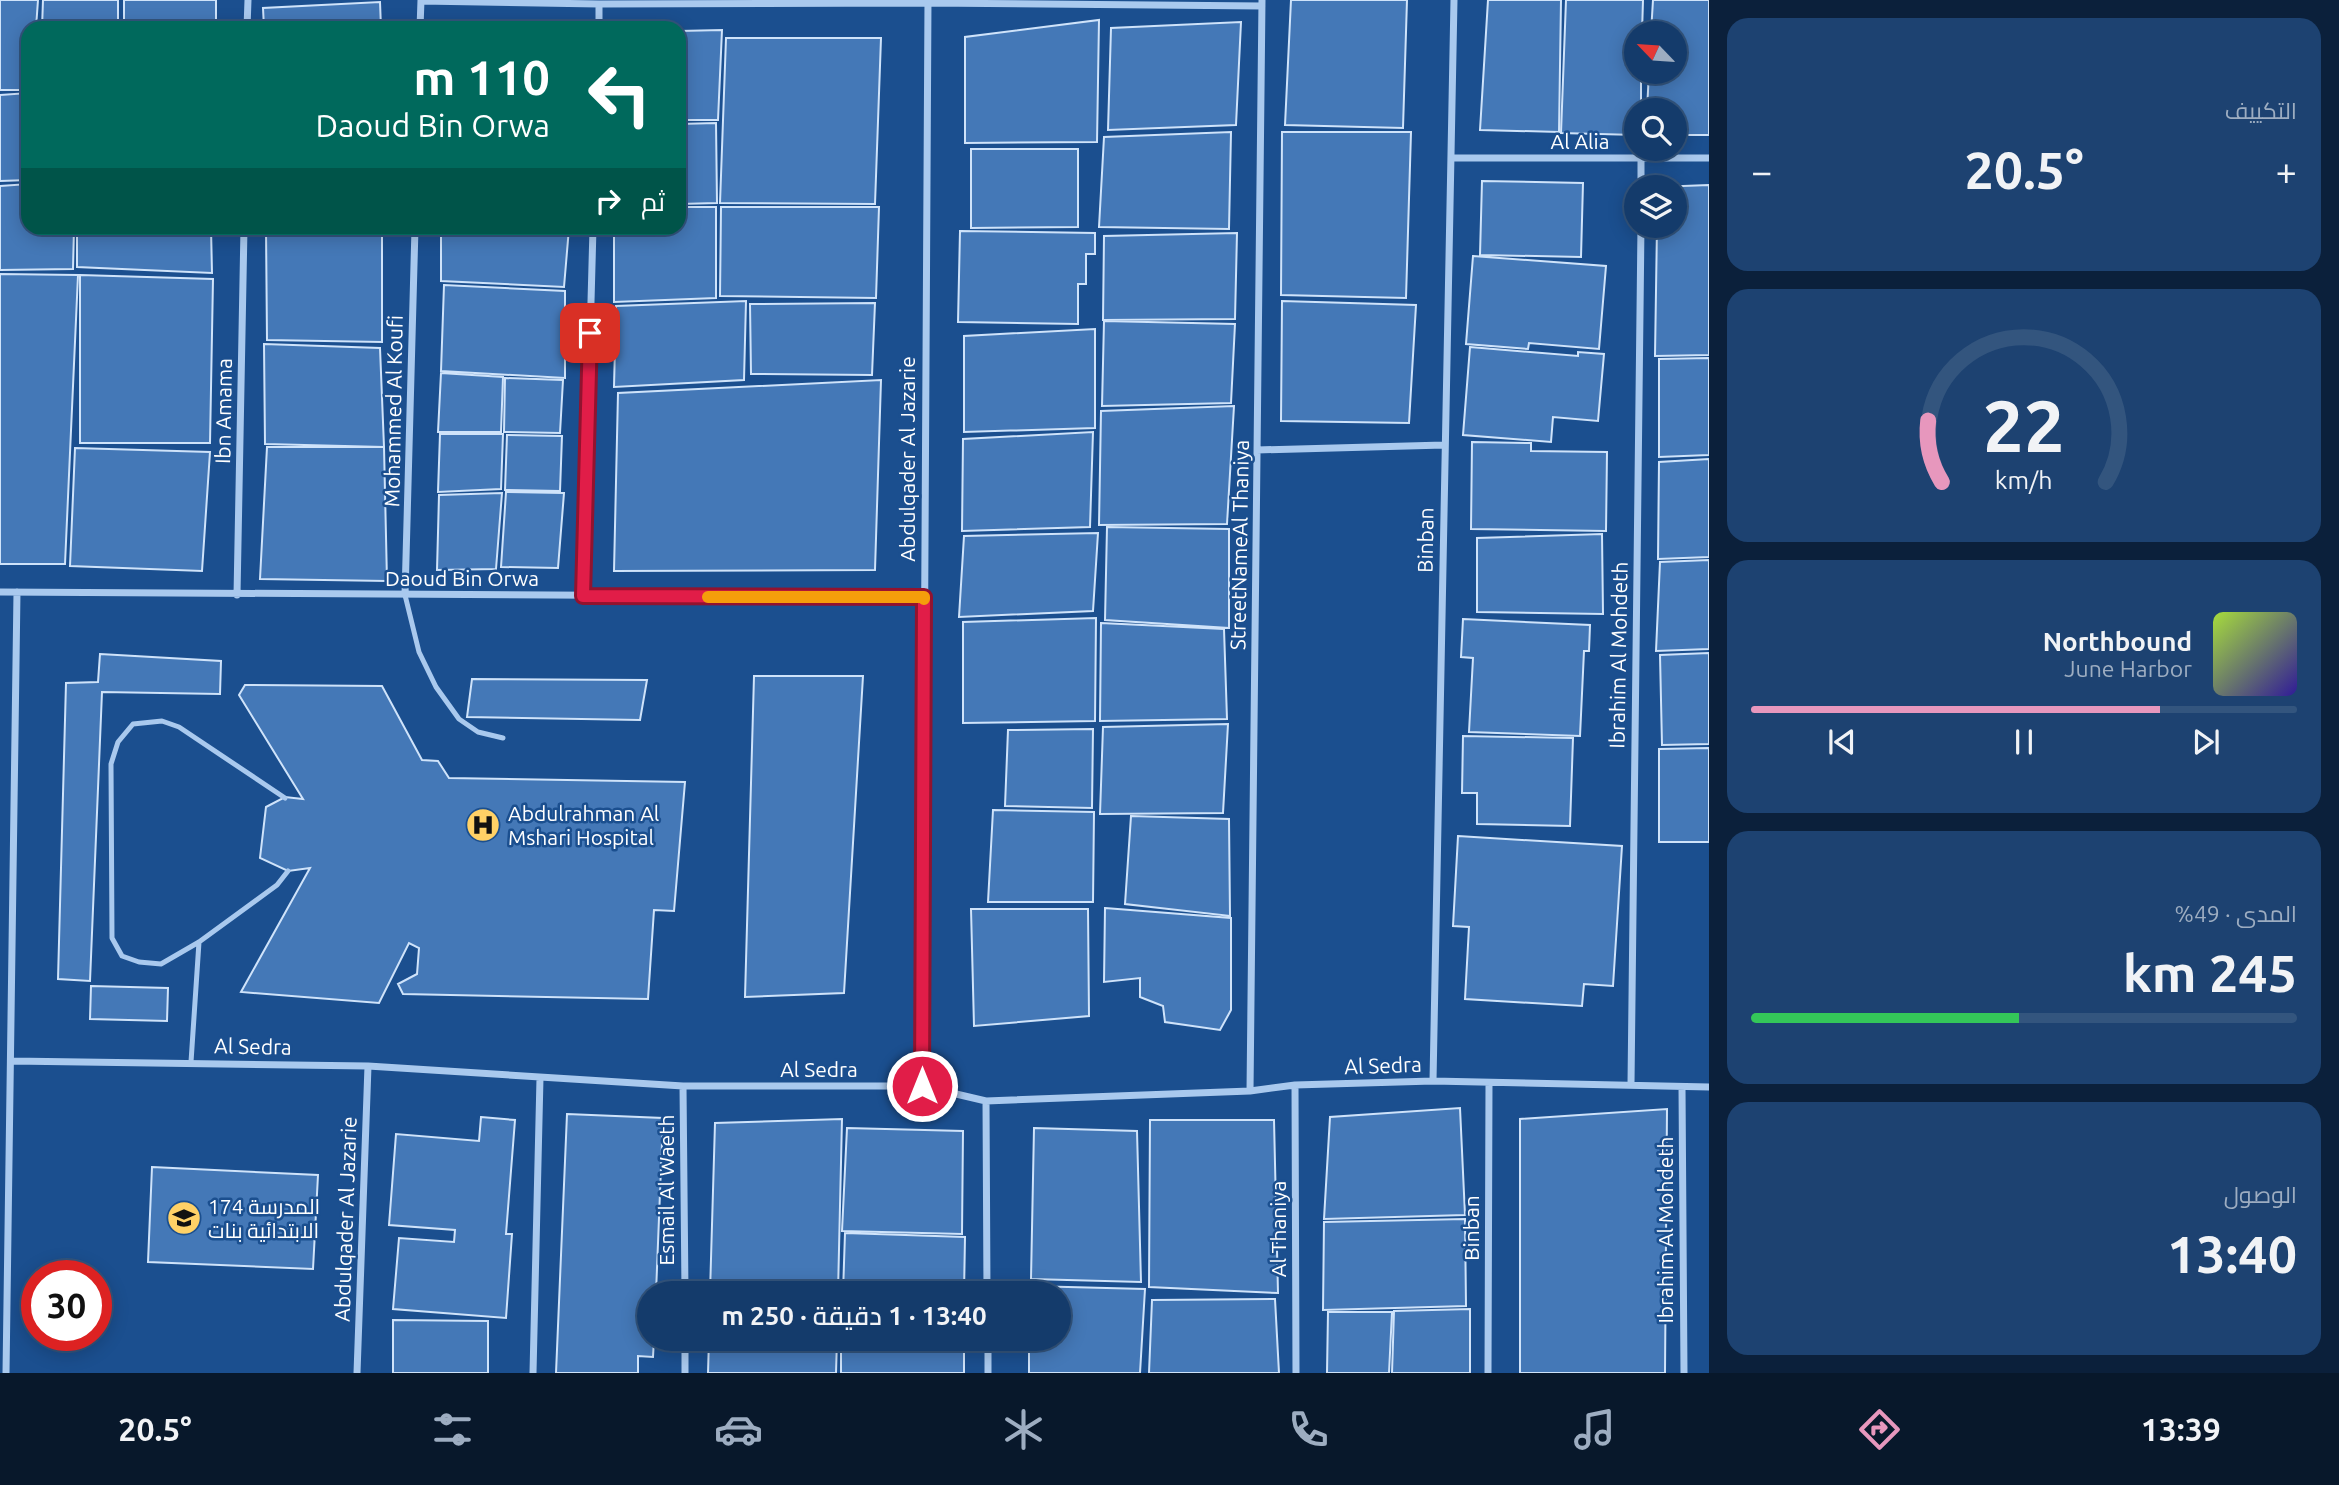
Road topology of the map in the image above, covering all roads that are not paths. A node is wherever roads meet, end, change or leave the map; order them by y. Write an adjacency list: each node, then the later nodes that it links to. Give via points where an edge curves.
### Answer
1 (248, 0): 7 (street)
2 (421, 0): 6 (street); 8 (street)
3 (1454, 0): 10 (street, Binban)
4 (928, 1): 5 (street); 6 (street); 25 (street, Abdulqader Al Jazarie)
5 (1262, 3): 19 (street, StreetNameAl Thaniya)
6 (599, 4): 9 (street)
7 (247, 21)
8 (420, 21)
9 (599, 21)
10 (1451, 158): 13 (street, Al Alia); 18 (street, Binban)
11 (1687, 158): 12 (street, Al Alia)
12 (1709, 158)
13 (1624, 159)
14 (244, 235): 22 (street, Ibn Amama)
15 (415, 235): 23 (street, Mohammed Al Koufi)
16 (593, 235): 24 (street)
17 (1641, 238): 36 (street, Ibrahim Al Mohdeth)
18 (1444, 445): 19 (street); 34 (street, Binban)
19 (1257, 450): 42 (street, StreetNameAl Thaniya)
20 (0, 592): 21 (street, Daoud Bin Orwa)
21 (17, 592): 22 (street, Daoud Bin Orwa); 30 (street)
22 (237, 595): 23 (street, Daoud Bin Orwa)
23 (405, 595): 24 (street, Daoud Bin Orwa); 26 (lane, via 419,652 436,687 458,719 478,732)
24 (583, 596): 25 (street, Daoud Bin Orwa)
25 (924, 597): 39 (street, Abdulqader Al Jazarie)
26 (503, 738)
27 (285, 797): 29 (lane, via 179,727 162,721 133,724 118,742 111,764 112,938 122,956 161,964)
28 (288, 871): 29 (lane, via 277,885)
29 (199, 942): 31 (lane)
30 (12, 1061): 31 (street, Al Sedra); 48 (street)
31 (191, 1062): 32 (street, Al Sedra)
32 (368, 1066): 33 (street, Al Sedra); 49 (street, Abdulqader Al Jazarie)
33 (540, 1078): 38 (street, Al Sedra); 50 (street)
34 (1433, 1081): 35 (street, Al Sedra); 37 (street, Al Sedra)
35 (1489, 1083): 36 (street, Al Sedra); 54 (street, Binban)
36 (1631, 1084): 40 (street, Al Sedra)
37 (1296, 1085): 42 (street, Al Sedra); 53 (street, Al Thaniya)
38 (683, 1086): 39 (street, Al Sedra); 44 (street, Esmail Al Waeth)
39 (922, 1086): 43 (street, Al Sedra)
40 (1682, 1087): 41 (street, Al Sedra); 55 (street, Ibrahim Al Mohdeth)
41 (1709, 1087)
42 (1250, 1091): 43 (street, Al Sedra)
43 (986, 1101): 45 (street)
44 (685, 1281)
45 (988, 1281)
46 (685, 1351): 51 (street)
47 (988, 1351): 52 (street)
48 (6, 1373)
49 (357, 1373)
50 (533, 1373)
51 (685, 1373)
52 (988, 1373)
53 (1296, 1373)
54 (1488, 1373)
55 (1684, 1373)

